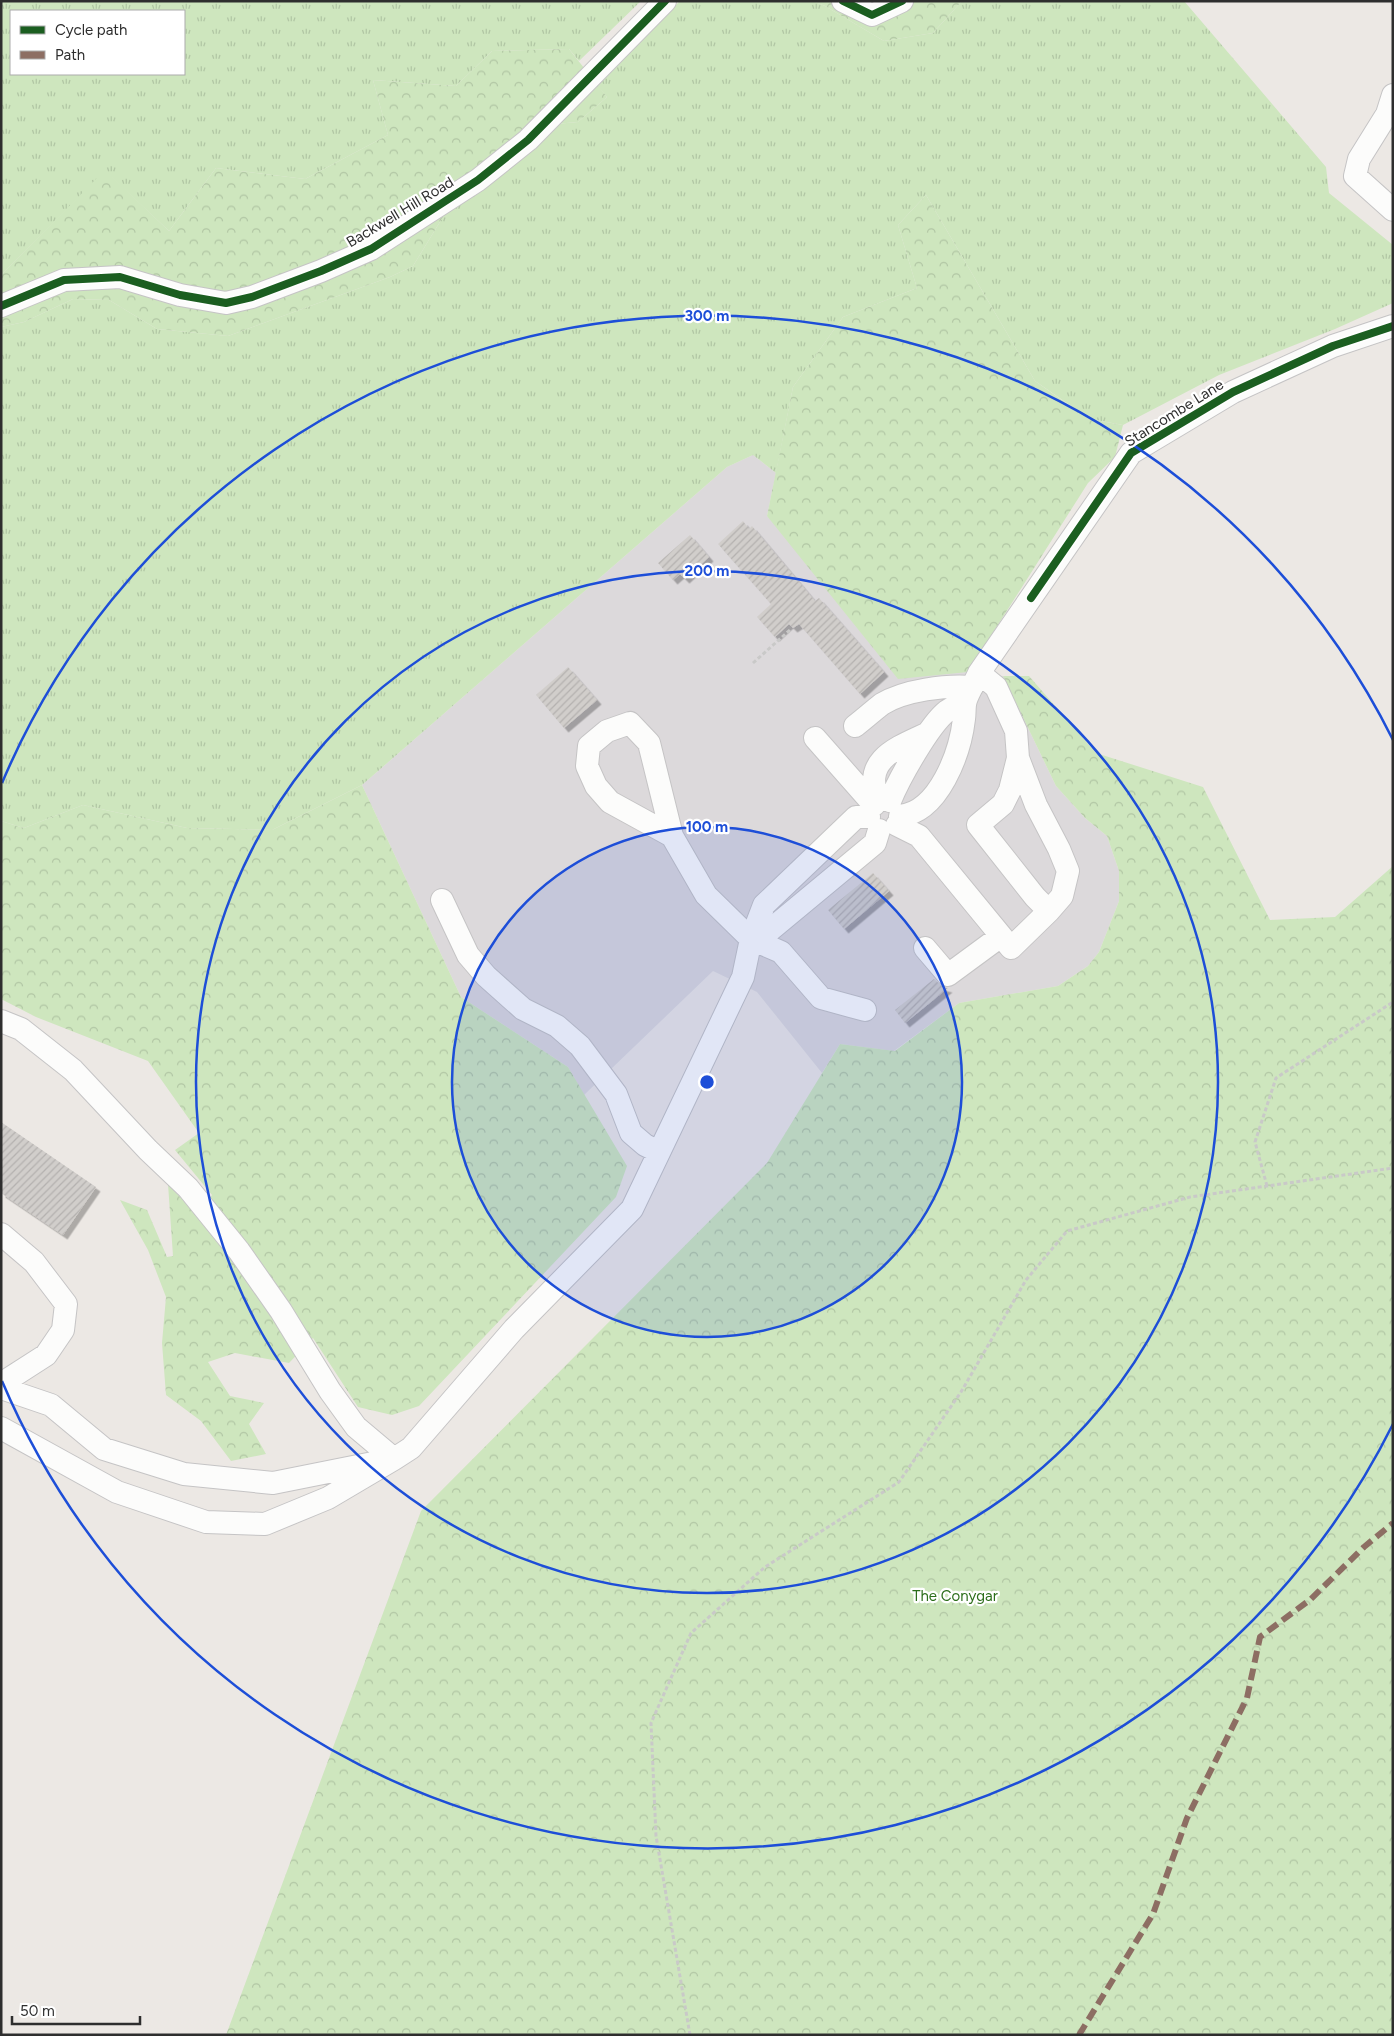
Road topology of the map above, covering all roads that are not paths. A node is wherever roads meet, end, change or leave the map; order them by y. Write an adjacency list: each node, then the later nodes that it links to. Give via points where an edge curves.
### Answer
1 (665, 1): 6 (street, Backwell Hill Road, via 528,140 478,180 371,249 261,294 226,303 180,295 120,277 64,280)
2 (843, 1): 3 (street, via 872,15)
3 (902, 1)
4 (1393, 95): 5 (street, via 1387,114 1359,159 1355,176)
5 (1393, 210)
6 (1, 306)
7 (1393, 326): 8 (street, Stancombe Lane, via 1333,346 1233,392 1131,452)
8 (972, 687): 9 (street, via 954,686 905,694 883,704); 11 (street, via 996,687 1016,731); 12 (street, via 950,771 933,797 920,810); 12 (street, via 928,733 898,748 877,765 873,776 874,790)
9 (855, 726)
10 (815, 738): 12 (street)
11 (1018, 758): 15 (street, via 1036,805 1068,871 1062,896); 15 (street, via 1010,790 1002,804 978,825)
12 (884, 814): 16 (street, via 919,836); 17 (street, via 875,843 768,931); 17 (street, via 856,817 764,905)
13 (672, 836): 13 (street, via 649,742 630,723 607,731 589,746 588,766 596,786 610,802); 17 (street, via 706,895)
14 (442, 900): 21 (street, via 468,955 486,976 523,1009 557,1026 580,1046 616,1094 631,1133)
15 (1049, 911): 16 (street, via 1011,948)
16 (1000, 936): 18 (street, via 948,975)
17 (752, 939): 19 (street, via 781,952 821,998); 21 (street, via 743,977)
18 (925, 948)
19 (866, 1010)
20 (1, 1021): 25 (street, via 21,1029 73,1070 188,1188 239,1251 356,1427)
21 (659, 1152): 25 (street, via 632,1209 514,1329 411,1448)
22 (1, 1234): 23 (street, via 34,1262 66,1304 63,1330 46,1355)
23 (1, 1386): 25 (street, via 51,1406 104,1449 184,1474 273,1483)
24 (1, 1428): 25 (street, via 117,1492 206,1522 265,1524 328,1498)
25 (394, 1459)

